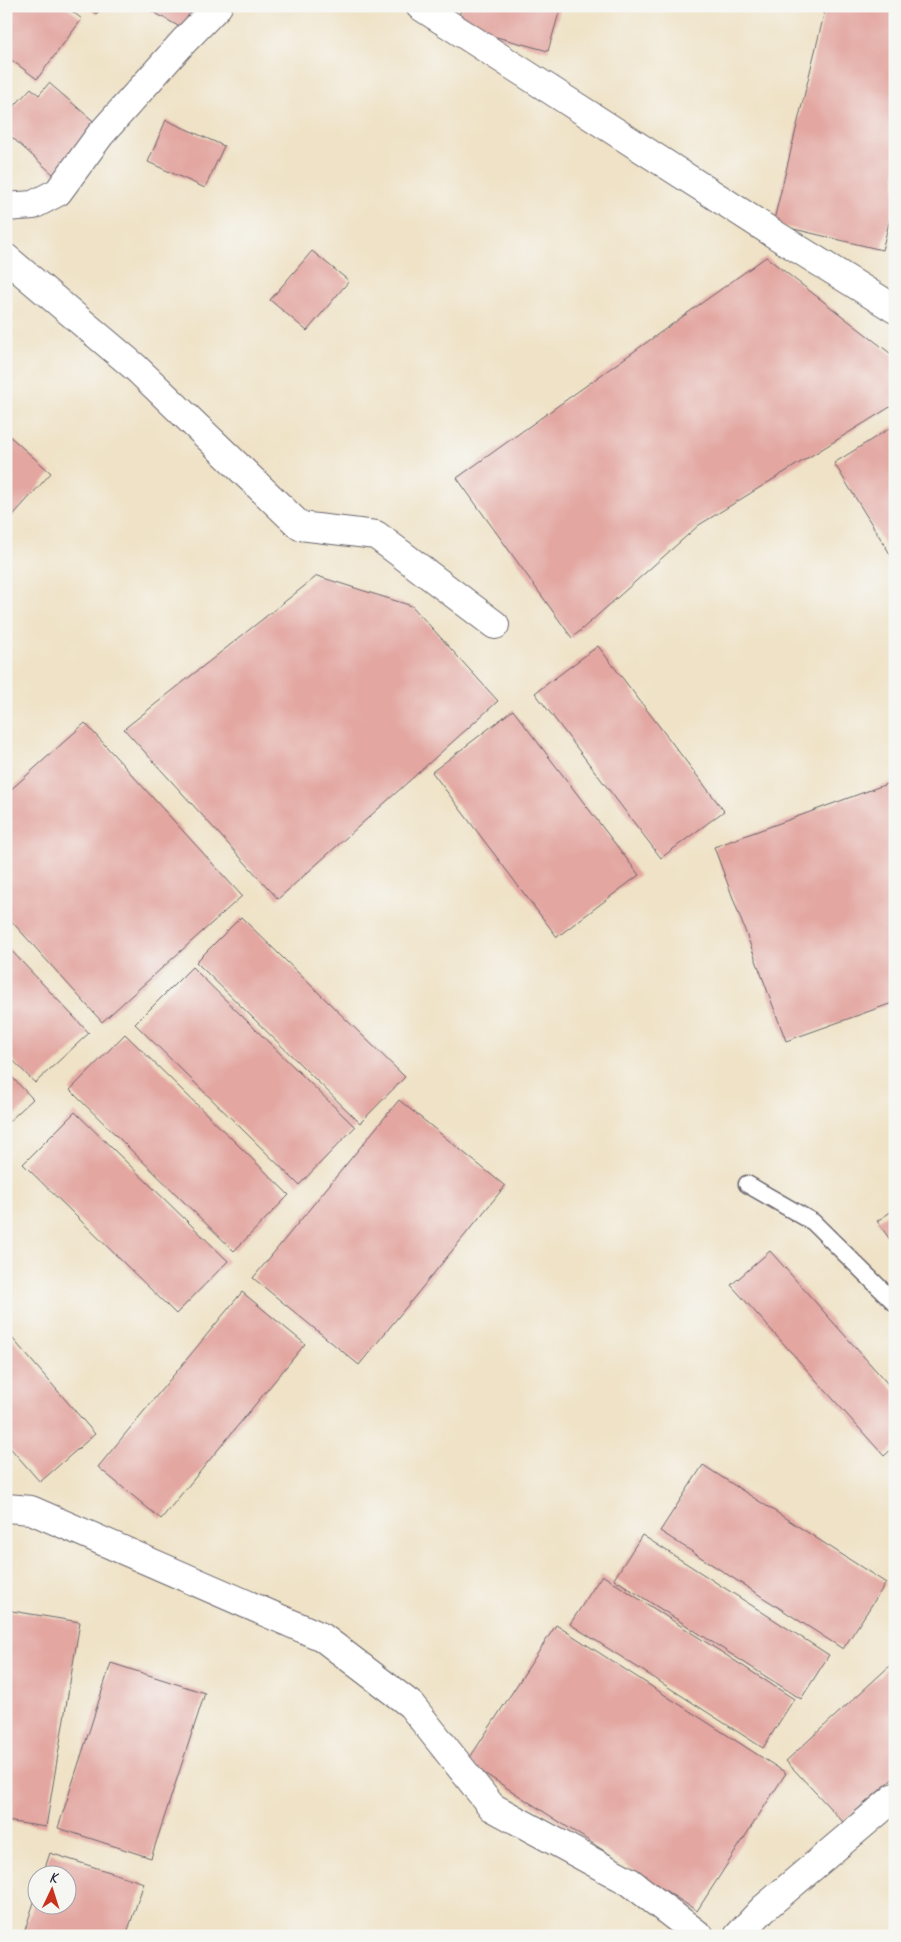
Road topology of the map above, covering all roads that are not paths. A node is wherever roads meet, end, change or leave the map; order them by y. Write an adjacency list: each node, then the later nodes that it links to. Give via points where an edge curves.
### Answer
1 (218, 6): 3 (street, via 100,135 58,192 34,205)
2 (420, 6): 5 (street)
3 (6, 207)
4 (6, 258): 6 (street, via 136,368 300,526 376,535)
5 (895, 309)
6 (495, 626)
7 (746, 1184): 8 (lane, via 813,1222)
8 (895, 1303)
9 (6, 1508): 11 (street, via 31,1510 322,1637 411,1705 492,1807 630,1882)
10 (895, 1797): 12 (street, via 763,1909)
11 (700, 1936)
12 (738, 1936)

